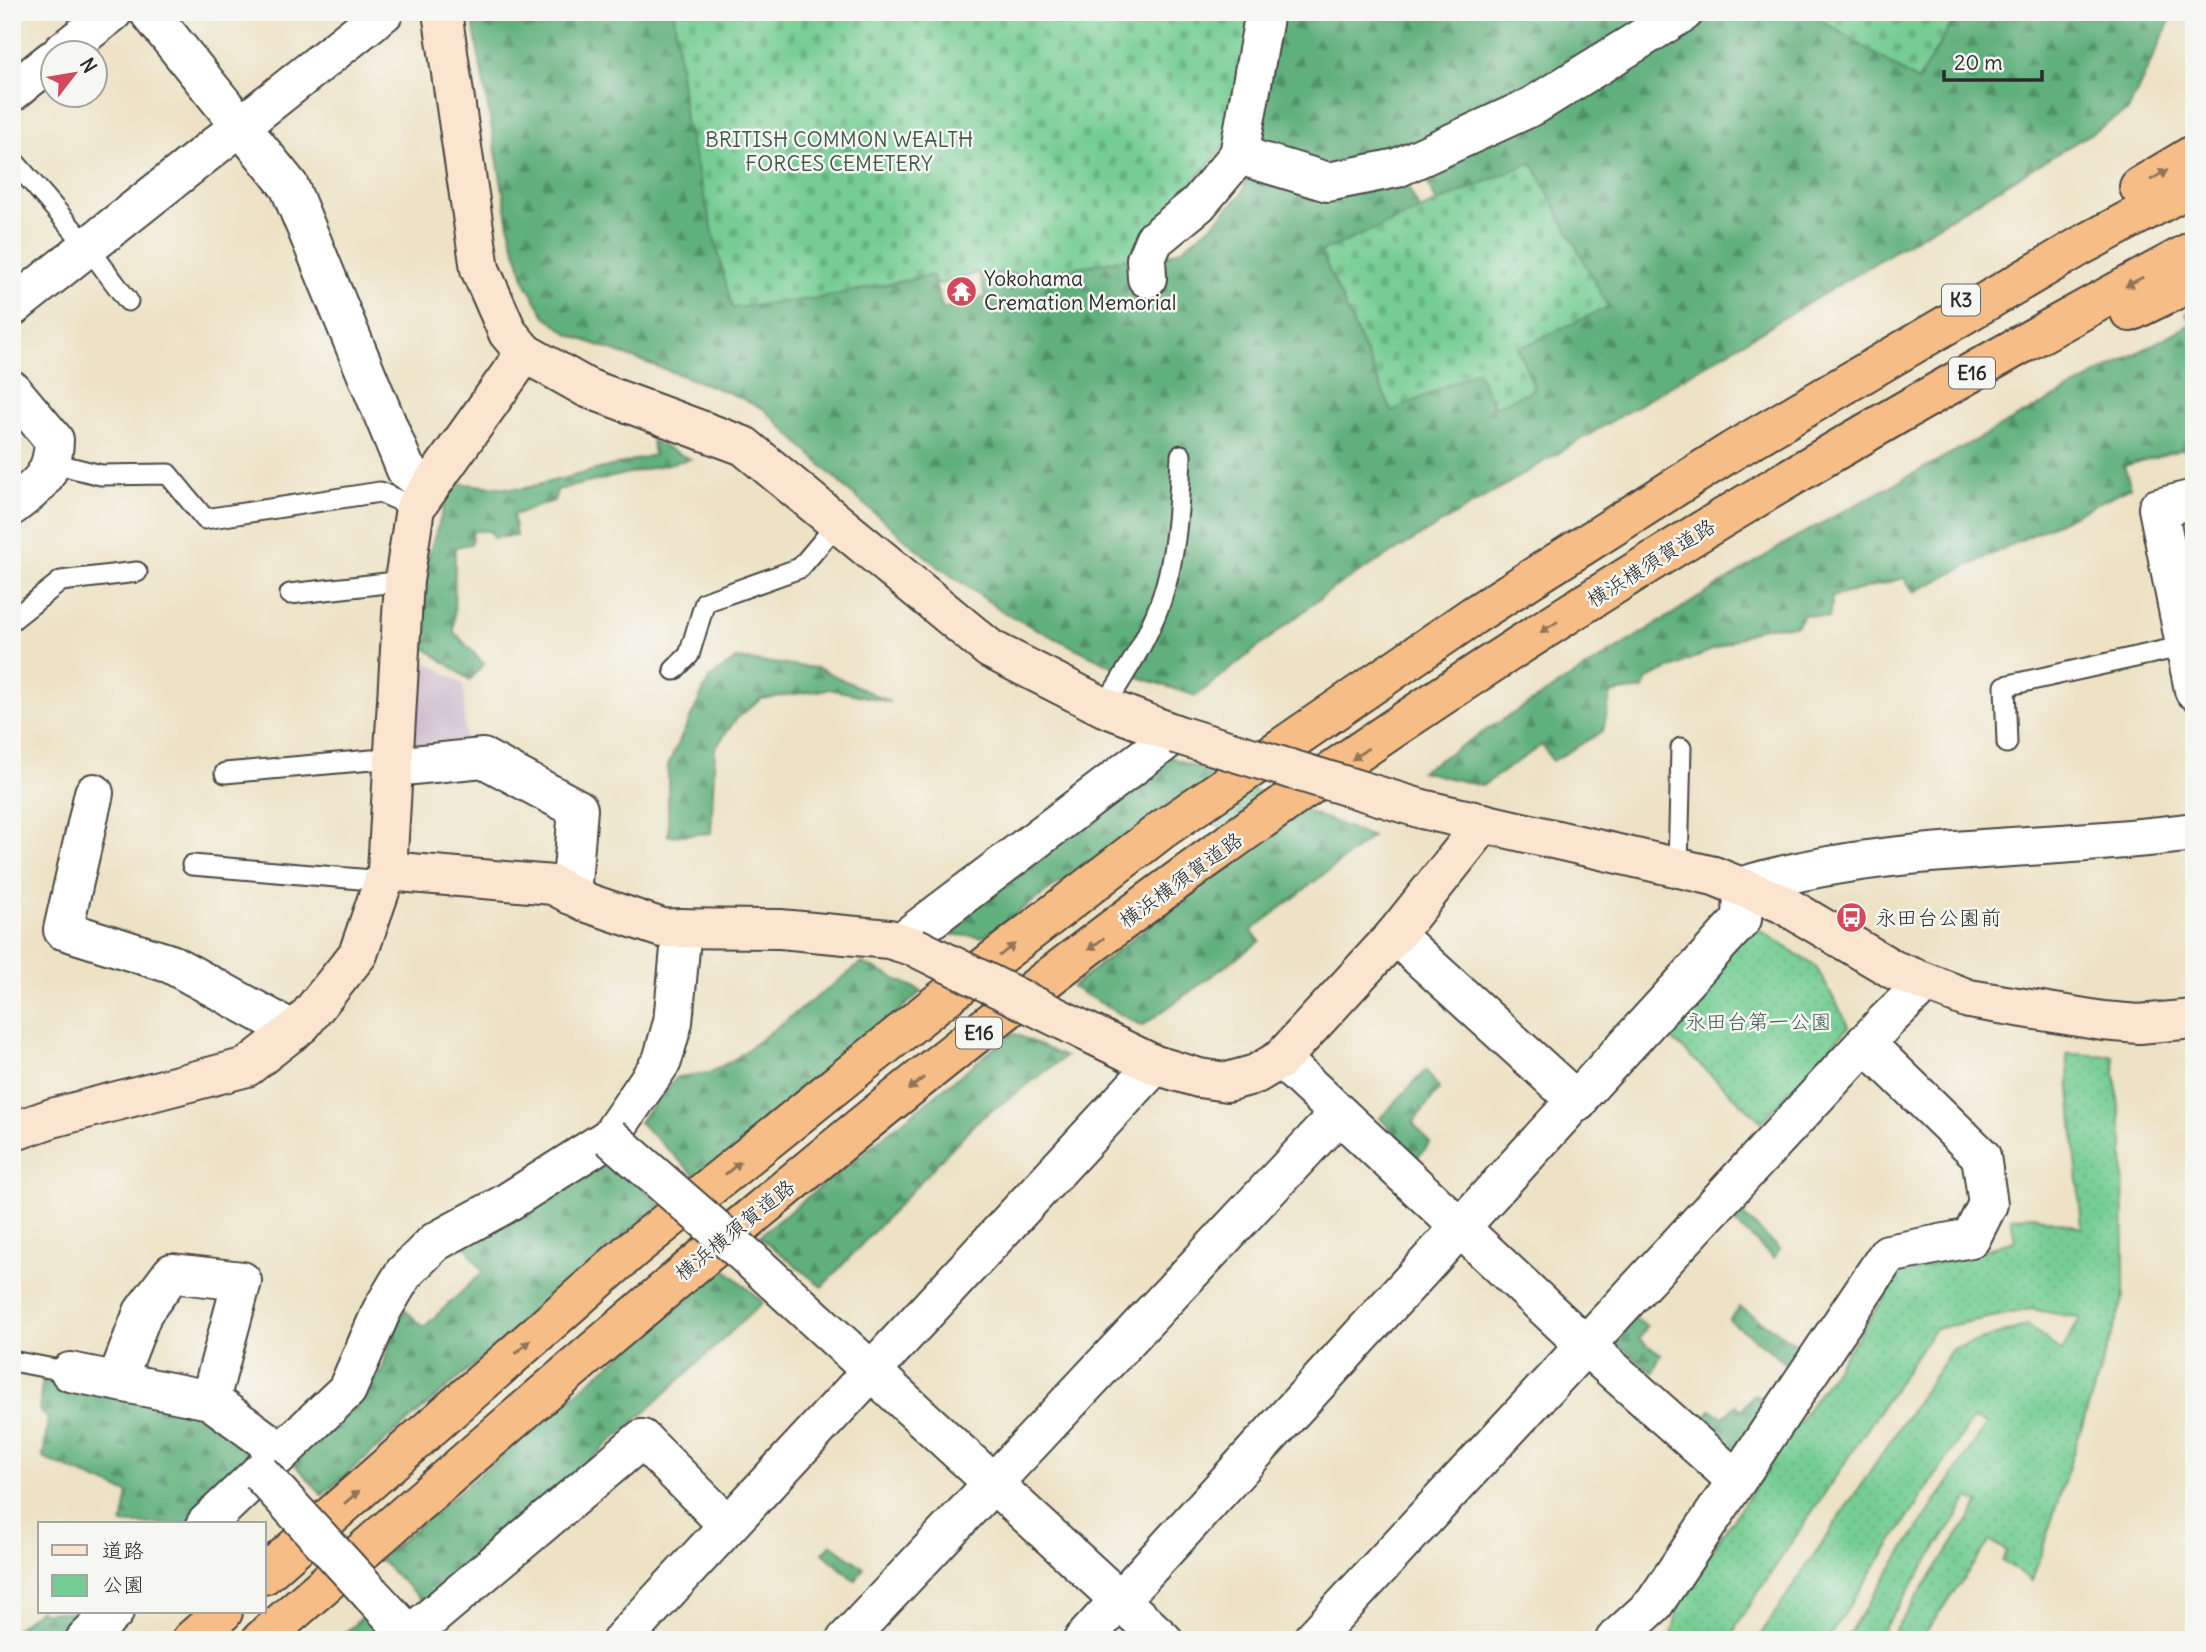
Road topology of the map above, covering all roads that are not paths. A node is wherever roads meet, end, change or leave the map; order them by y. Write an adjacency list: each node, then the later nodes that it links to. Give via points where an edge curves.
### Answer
1 (113, 12): 7 (street)
2 (149, 12): 10 (street)
3 (384, 12): 10 (street)
4 (442, 12): 21 (street, via 480,269 508,333)
5 (1265, 12): 12 (street)
6 (1684, 12): 12 (street, via 1533,106 1410,168 1328,182)
7 (80, 38)
8 (38, 71): 9 (street)
9 (12, 92)
10 (242, 125): 15 (street); 26 (street, via 289,186 406,470)
11 (2194, 154): 23 (highway, K3, one-way to 11, via 2066,231)
12 (1240, 155): 17 (street, via 1198,204 1154,240 1146,259)
13 (12, 159): 15 (lane)
14 (2194, 185): 23 (highway, E16, via 2078,247)
15 (88, 247): 19 (lane); 20 (street)
16 (2194, 250): 28 (highway, 横浜横須賀道路 / E16, one-way to 28)
17 (1147, 278)
18 (2194, 281): 28 (highway)
19 (128, 301)
20 (12, 307)
21 (524, 353): 26 (street); 30 (street, via 587,388 744,446)
22 (12, 390): 25 (street, via 54,440)
23 (1732, 451): 77 (highway, E16, one-way to 23, via 633,1249 934,1006 1163,829 1474,615)
24 (1181, 455): 38 (lane, via 1171,555 1153,621)
25 (53, 463): 26 (lane, via 102,475 168,474 205,519 380,492); 29 (street, via 36,488)
26 (422, 498): 32 (street)
27 (2194, 499): 35 (street, via 2158,508)
28 (1752, 500): 85 (highway, 横浜横須賀道路 / E16, one-way to 85, via 1481,670 1205,861 986,1028 675,1279)
29 (12, 506)
30 (836, 524): 36 (lane, via 800,568 705,602 689,655); 38 (street, via 990,649)
31 (137, 572): 34 (lane, via 61,581)
32 (404, 581): 33 (lane); 42 (street)
33 (290, 594)
34 (12, 620)
35 (2189, 645): 37 (street); 40 (lane, via 2005,686)
36 (674, 670)
37 (2194, 690)
38 (1104, 707): 39 (street)
39 (1175, 734): 45 (street, bridge, via 1422,809); 54 (street)
40 (2007, 743)
41 (1681, 748): 48 (lane)
42 (393, 762): 43 (lane); 49 (street); 51 (street, via 483,758 578,809)
43 (225, 773)
44 (94, 793): 57 (street, via 63,930 171,964)
45 (1484, 823): 48 (street); 53 (street)
46 (2194, 832): 50 (street, via 1863,860)
47 (192, 865): 49 (lane)
48 (1678, 867): 50 (street)
49 (386, 876): 51 (street, via 522,880 553,885); 57 (street, via 358,954)
50 (1743, 886): 55 (street); 61 (street, via 1742,919)
51 (571, 894): 52 (street, via 662,928)
52 (682, 928): 54 (street, via 780,929); 64 (street, via 673,1022 662,1061)
53 (1395, 935): 59 (street); 61 (street)
54 (908, 945): 60 (street, bridge)
55 (1925, 984): 56 (street, via 1982,1002 2103,1021 2139,1024); 58 (street)
56 (2194, 1019)
57 (294, 1031): 63 (street, via 247,1067)
58 (1866, 1043): 66 (street); 73 (street, via 1981,1156 1988,1204 1971,1238 1888,1254)
59 (1281, 1059): 60 (street, via 1256,1074 1227,1082); 62 (street)
60 (1155, 1065): 69 (street)
61 (1578, 1102): 65 (street)
62 (1338, 1115): 65 (street); 74 (street)
63 (12, 1132)
64 (610, 1137): 69 (street, bridge); 72 (street, via 428,1250 404,1273 382,1310 346,1390)
65 (1462, 1228): 66 (street); 78 (street)
66 (1585, 1345): 73 (street); 90 (street)
67 (12, 1361): 68 (lane)
68 (70, 1372): 70 (street)
69 (870, 1372): 74 (street); 76 (street)
70 (117, 1380): 71 (street); 71 (street, via 143,1312 172,1273 242,1281)
71 (210, 1400): 72 (street)
72 (270, 1462): 75 (street); 82 (street, bridge)
73 (1736, 1480): 81 (street)
74 (991, 1484): 78 (street); 87 (street)
75 (208, 1522)
76 (728, 1525): 82 (street, via 642,1439); 86 (street)
77 (266, 1573)
78 (1121, 1600): 88 (street); 89 (street)
79 (112, 1614): 83 (street)
80 (221, 1614): 84 (highway)
81 (1635, 1633)
82 (406, 1637)
83 (85, 1640)
84 (191, 1640)
85 (261, 1640)
86 (622, 1640)
87 (846, 1640)
88 (1083, 1640)
89 (1163, 1640)
90 (1312, 1640)

